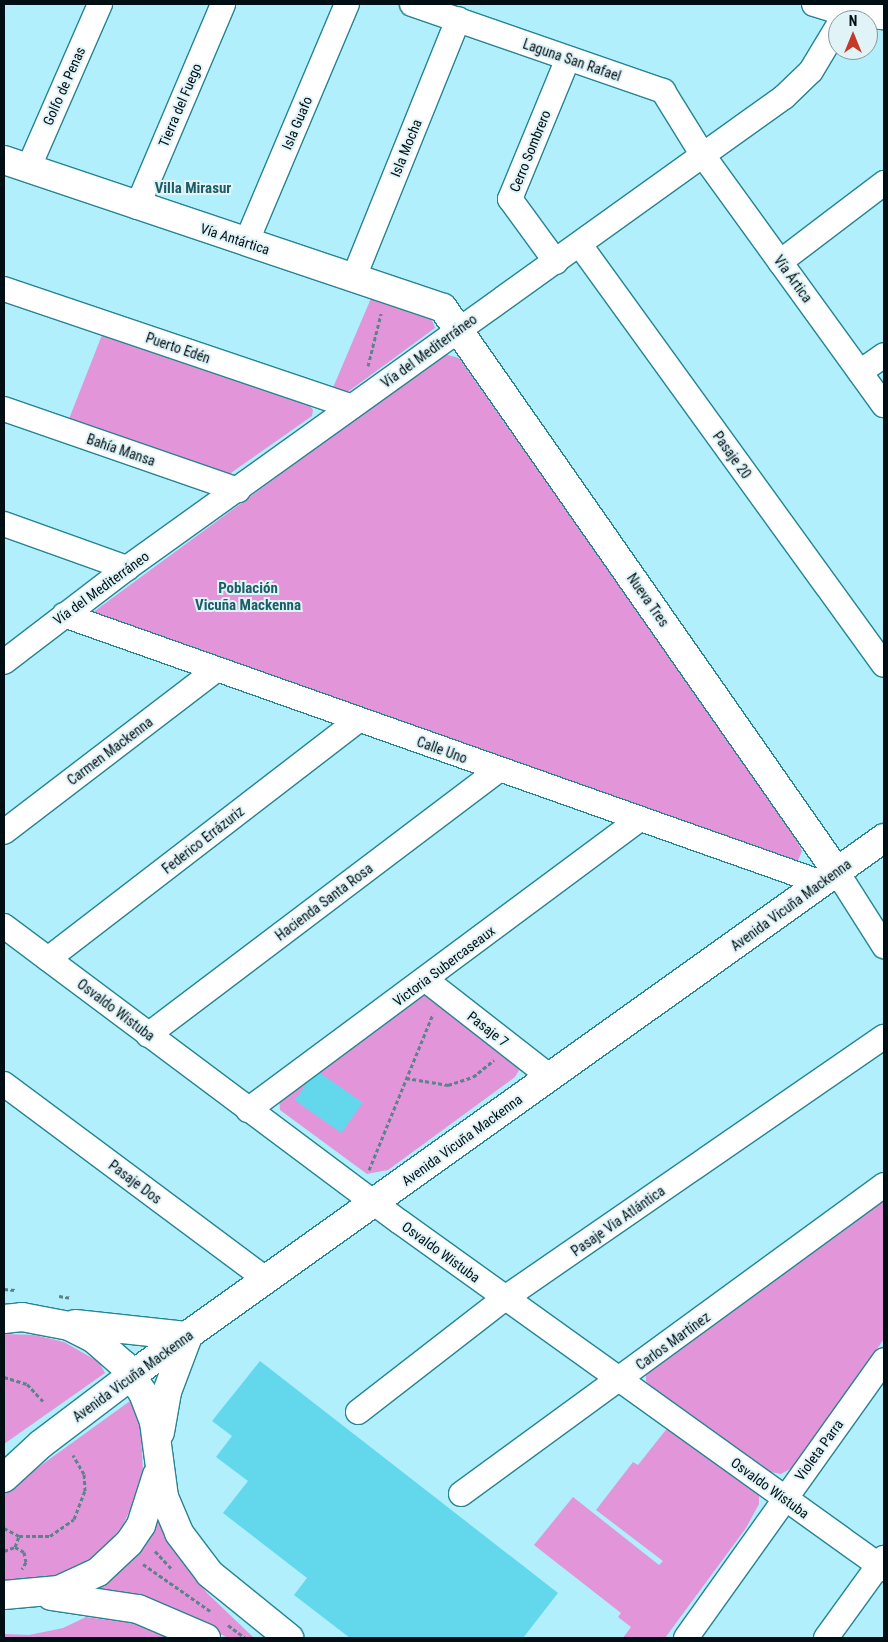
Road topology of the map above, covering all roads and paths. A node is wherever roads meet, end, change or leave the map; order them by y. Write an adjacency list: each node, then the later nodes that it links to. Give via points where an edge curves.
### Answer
1 (100, 4): 11 (street, Golfo de Penas)
2 (223, 4): 13 (street, Tierra del Fuego)
3 (347, 4): 14 (street, Isla Guafo)
4 (412, 4): 7 (street, Laguna San Rafael)
5 (814, 4): 6 (street)
6 (830, 10)
7 (458, 19): 9 (street, Laguna San Rafael); 18 (street, Isla Mocha)
8 (828, 41): 10 (street, Vía del Mediterráneo, via 799,84)
9 (568, 58): 10 (street, Laguna San Rafael, via 664,92); 16 (street, Cerro Sombrero, via 510,199)
10 (702, 154): 15 (street, Vía del Mediterráneo); 17 (street, Vía Ártica)
11 (16, 165): 13 (street, Vía Antártica)
12 (884, 183): 17 (street)
13 (137, 207): 14 (street, Vía Antártica)
14 (246, 243): 18 (street, Vía Antártica)
15 (580, 245): 16 (street, Vía del Mediterráneo); 32 (street, Pasaje 20)
16 (556, 262): 21 (street, Vía del Mediterráneo)
17 (780, 262): 23 (street, Vía Ártica)
18 (354, 277): 19 (street, Vía Antártica)
19 (388, 289): 21 (street, Vía Antártica, via 437,305); 24 (path)
20 (4, 290): 24 (street, Puerto Edén)
21 (460, 328): 24 (street, Vía del Mediterráneo); 39 (street, Nueva Tres)
22 (884, 355): 23 (street)
23 (860, 372): 25 (street, Vía Ártica)
24 (355, 405): 27 (street, Vía del Mediterráneo)
25 (884, 405)
26 (4, 409): 27 (street, Bahía Mansa)
27 (238, 490): 29 (street, Vía del Mediterráneo)
28 (4, 524): 29 (street)
29 (127, 568): 30 (street, Vía del Mediterráneo)
30 (64, 615): 31 (street, Vía del Mediterráneo); 33 (street, Calle Uno)
31 (4, 662)
32 (884, 665)
33 (216, 670): 34 (street, Calle Uno); 37 (street, Carmen Mackenna)
34 (358, 720): 35 (street, Calle Uno); 42 (street, Federico Errázuriz)
35 (499, 770): 36 (street, Calle Uno); 44 (street, Hacienda Santa Rosa)
36 (638, 820): 39 (street, Calle Uno); 43 (street, Victoria Subercaseaux)
37 (4, 832)
38 (884, 838): 39 (street, Avenida Vicuña Mackenna)
39 (829, 877): 41 (street); 47 (street, Avenida Vicuña Mackenna)
40 (4, 926): 42 (street, Osvaldo Wistuba)
41 (884, 946)
42 (48, 959): 44 (street, Osvaldo Wistuba)
43 (434, 986): 46 (street, Pasaje 7); 48 (path); 50 (street, Victoria Subercaseaux)
44 (148, 1034): 50 (street, Osvaldo Wistuba)
45 (884, 1037): 55 (street, Pasaje Via Atlántica)
46 (508, 1045): 47 (street, Pasaje 7); 48 (path, via 484,1071 461,1082 433,1085)
47 (550, 1077): 53 (street, Avenida Vicuña Mackenna)
48 (406, 1078): 51 (path)
49 (4, 1084): 54 (street, Pasaje Dos)
50 (248, 1110): 53 (street, Osvaldo Wistuba)
51 (367, 1175)
52 (884, 1185): 62 (street, Carlos Martínez)
53 (374, 1203): 54 (street, Avenida Vicuña Mackenna); 55 (street, Osvaldo Wistuba)
54 (267, 1280): 58 (street, Avenida Vicuña Mackenna)
55 (505, 1298): 62 (street, Osvaldo Wistuba); 64 (street, Pasaje Via Atlántica)
56 (10, 1316): 57 (street)
57 (56, 1322): 58 (street); 60 (street, via 93,1338)
58 (188, 1336): 60 (street, Avenida Vicuña Mackenna); 66 (street, via 167,1392)
59 (884, 1360): 71 (street, Violeta Parra)
60 (132, 1375): 65 (street, Avenida Vicuña Mackenna); 66 (street, via 147,1402)
61 (4, 1377): 63 (path, via 27,1384)
62 (620, 1380): 70 (street, Carlos Martínez); 71 (street, Osvaldo Wistuba)
63 (45, 1403)
64 (358, 1412)
65 (41, 1444): 68 (street, Avenida Vicuña Mackenna); 69 (street, Avenida Vicuña Mackenna)
66 (158, 1453): 79 (street, via 150,1505 124,1548 80,1583); 83 (street, via 168,1510 192,1553 210,1574)
67 (74, 1456): 73 (path, via 84,1474 85,1491 74,1519 50,1536)
68 (4, 1461)
69 (4, 1478)
70 (461, 1494)
71 (785, 1498): 78 (street, Osvaldo Wistuba); 84 (street, Violeta Parra)
72 (4, 1528): 73 (path)
73 (20, 1536): 74 (path)
74 (15, 1546): 75 (path); 76 (path)
75 (4, 1550)
76 (24, 1552)
77 (136, 1560): 81 (path)
78 (883, 1564): 85 (street)
79 (40, 1594): 80 (street); 81 (street, via 138,1609)
80 (4, 1595)
81 (216, 1626): 82 (path)
82 (245, 1638)
83 (289, 1638)
84 (686, 1638)
85 (826, 1638)

